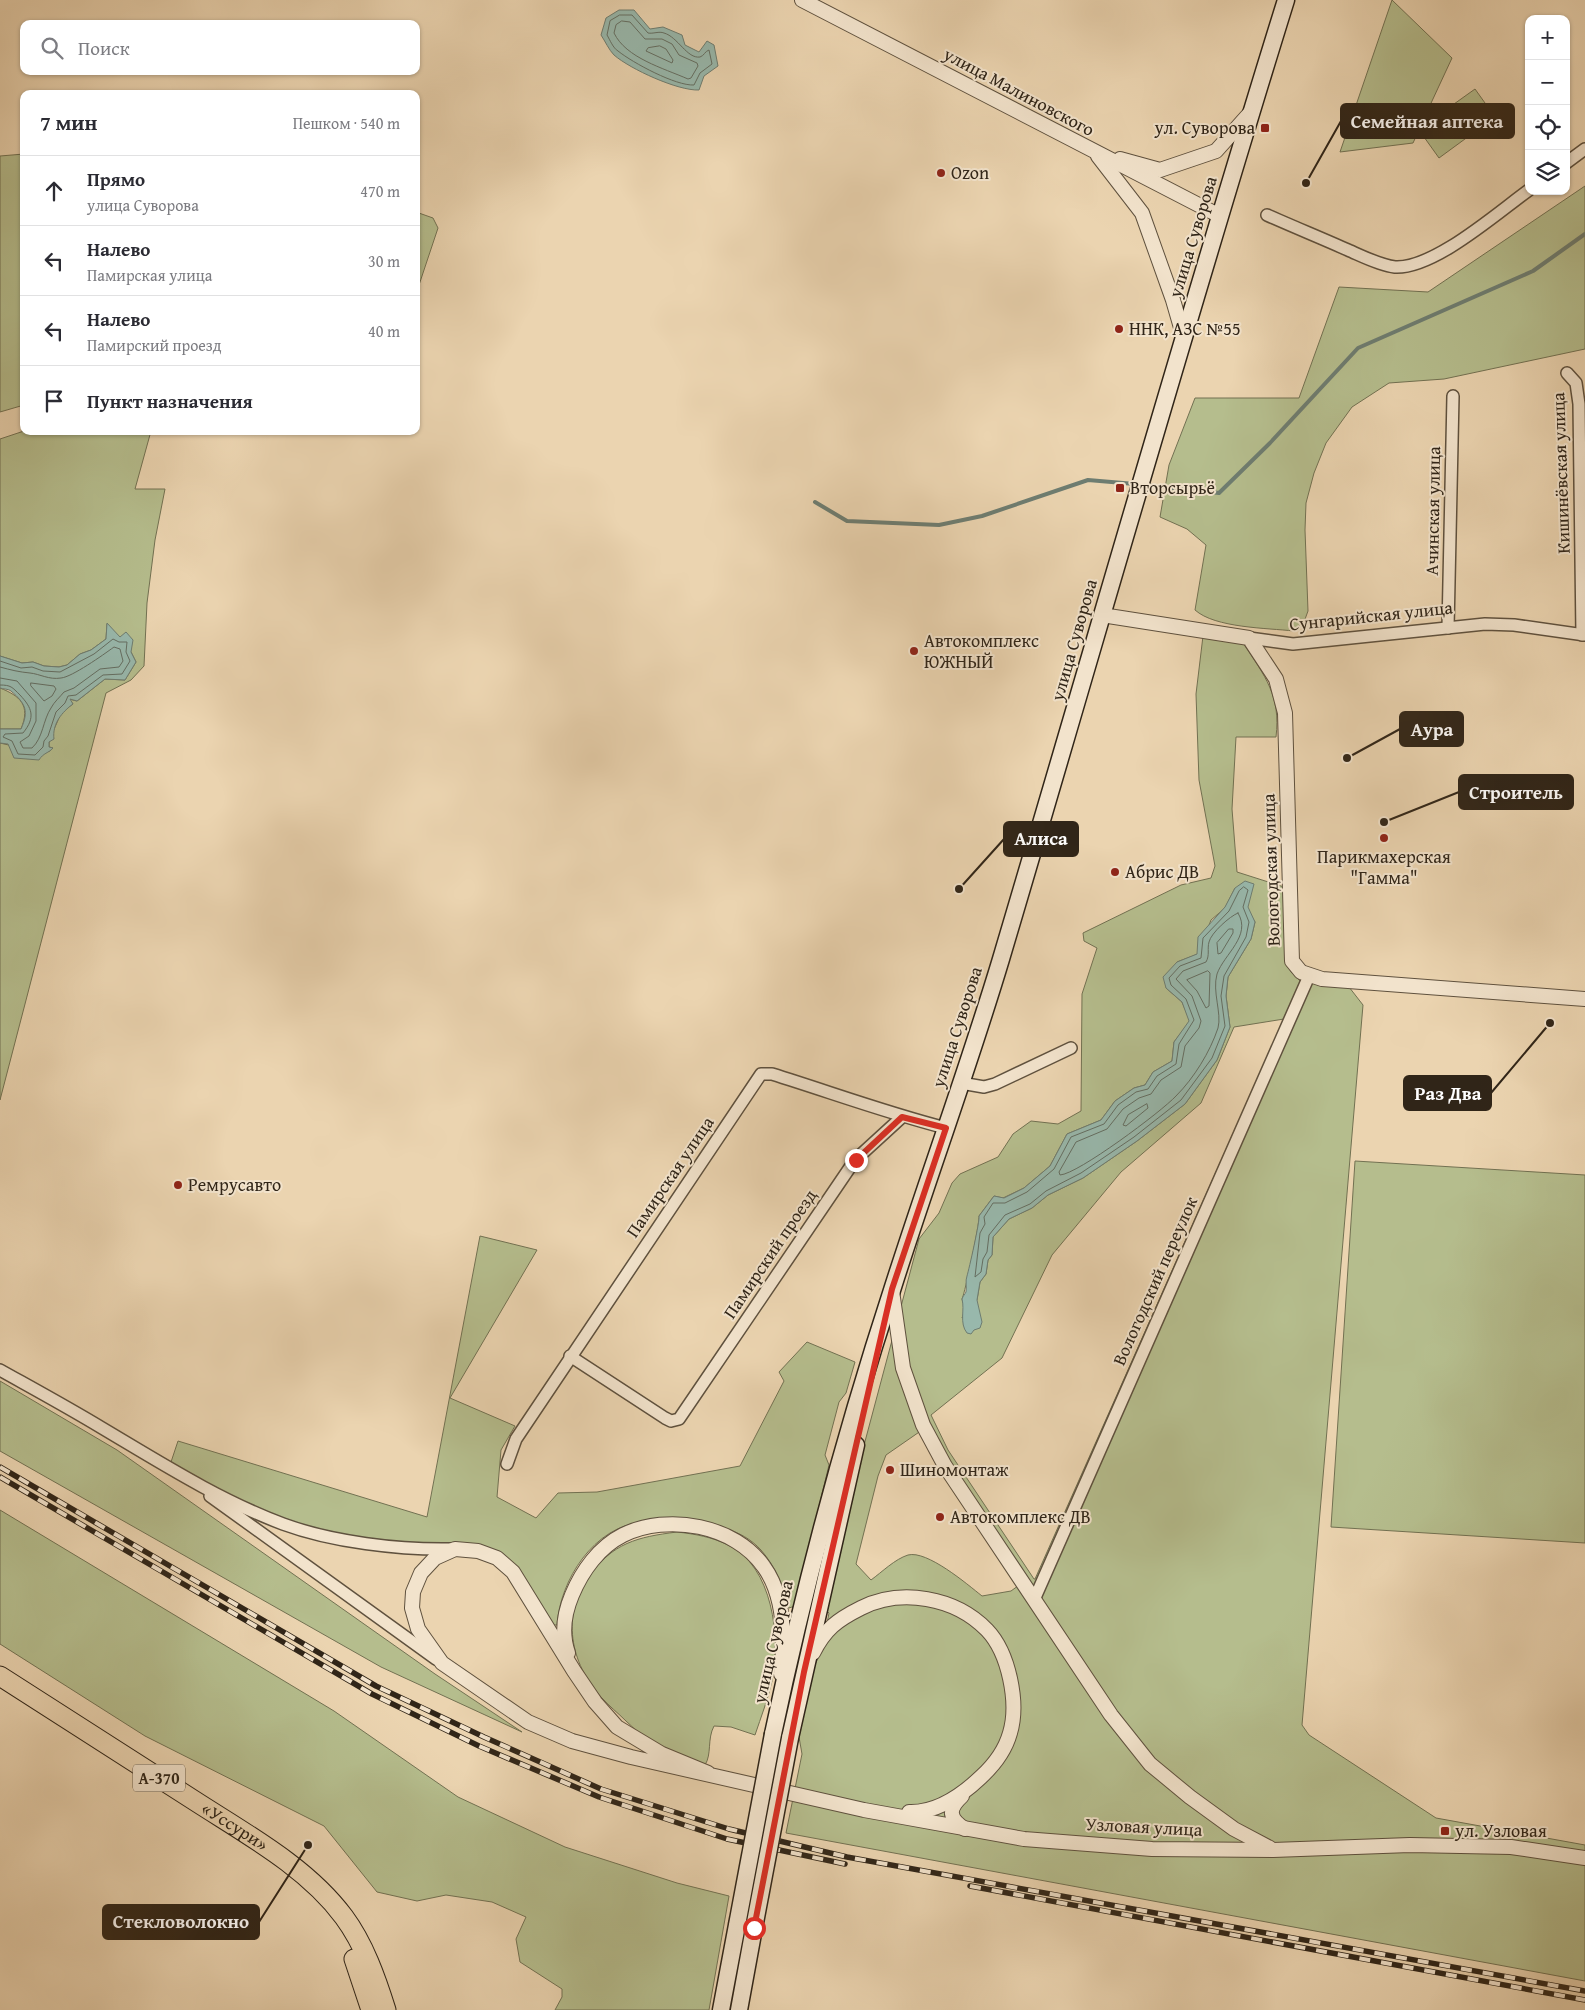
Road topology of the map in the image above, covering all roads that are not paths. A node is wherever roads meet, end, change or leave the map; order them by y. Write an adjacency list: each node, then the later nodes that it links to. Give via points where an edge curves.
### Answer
1 (802, 0): 5 (street, улица Малиновского)
2 (1286, 0): 3 (main road, улица Суворова)
3 (1252, 111): 5 (street, via 1216,151 1160,170); 9 (main road, улица Суворова)
4 (1585, 149): 6 (street)
5 (1096, 153): 9 (street, улица Малиновского); 10 (street, via 1142,213)
6 (1570, 160)
7 (1525, 193): 8 (street, via 1444,251 1412,266 1394,267 1372,260)
8 (1267, 215)
9 (1220, 216): 10 (main road, улица Суворова)
10 (1184, 338): 13 (main road, улица Суворова)
11 (1567, 373): 15 (street, Кишинёвская улица, via 1576,383 1580,404)
12 (1453, 396): 14 (street, Ачинская улица)
13 (1102, 614): 16 (street, Сунгарийская улица); 20 (main road, улица Суворова, via 1000,962)
14 (1448, 628): 15 (street, Сунгарийская улица, via 1514,625); 16 (street, Сунгарийская улица, via 1293,644)
15 (1583, 635)
16 (1249, 638): 17 (street, Вологодская улица, via 1276,679 1285,713 1292,961 1296,968)
17 (1309, 976): 18 (street); 29 (street, Вологодский переулок)
18 (1585, 999)
19 (1071, 1048): 20 (street, via 995,1084 984,1087)
20 (960, 1083): 22 (main road, улица Суворова)
21 (902, 1117): 22 (street, Памирская улица); 24 (street, Памирская улица, via 851,1098 772,1074 761,1074); 24 (street, Памирский проезд, via 856,1160 679,1419 671,1421 665,1418)
22 (946, 1128): 23 (main road, улица Суворова)
23 (892, 1289): 29 (street, via 903,1368 923,1424 941,1460); 32 (main road, улица Суворова); 34 (main road, улица Суворова, via 828,1502)
24 (570, 1356): 26 (street, Памирская улица, via 516,1439)
25 (0, 1370): 27 (street)
26 (507, 1464)
27 (165, 1466): 28 (street, via 241,1506 284,1524 331,1538 416,1550); 30 (street)
28 (455, 1549): 30 (street, via 435,1558 421,1573 413,1592 412,1608 418,1629); 31 (street, via 478,1551 496,1558 513,1572)
29 (1034, 1600): 39 (street, via 1111,1715 1150,1764 1234,1829)
30 (442, 1663): 35 (street, via 528,1722 572,1741)
31 (574, 1671): 34 (street, via 564,1641 564,1612 578,1579 599,1552 622,1535 644,1527 695,1526 723,1534 746,1546 765,1567 774,1585 782,1616 782,1666); 35 (street, via 617,1727 662,1754)
32 (804, 1672): 36 (street, via 822,1634 843,1617 874,1601 906,1597 938,1600 967,1613 988,1630 1004,1659 1014,1696 1010,1733 995,1765); 45 (main road, улица Суворова, bridge)
33 (0, 1676): 41 (highway, «Уссури» / А-370, via 254,1839)
34 (772, 1734): 44 (main road, улица Суворова, bridge)
35 (708, 1773): 37 (street, Узловая улица)
36 (964, 1793): 37 (street, via 925,1812); 38 (street, via 952,1805 951,1811 953,1819)
37 (864, 1810): 38 (street, Узловая улица)
38 (966, 1829): 39 (street, Узловая улица, via 1024,1839 1152,1849)
39 (1273, 1850): 40 (street, Узловая улица, via 1410,1845 1510,1847)
40 (1585, 1858)
41 (314, 1886): 42 (highway, «Уссури» / А-370, via 348,1942); 43 (highway, «Уссури» / А-370, via 344,1916 353,1931 371,1966)
42 (371, 2010)
43 (386, 2010)
44 (721, 2010)
45 (739, 2010)

